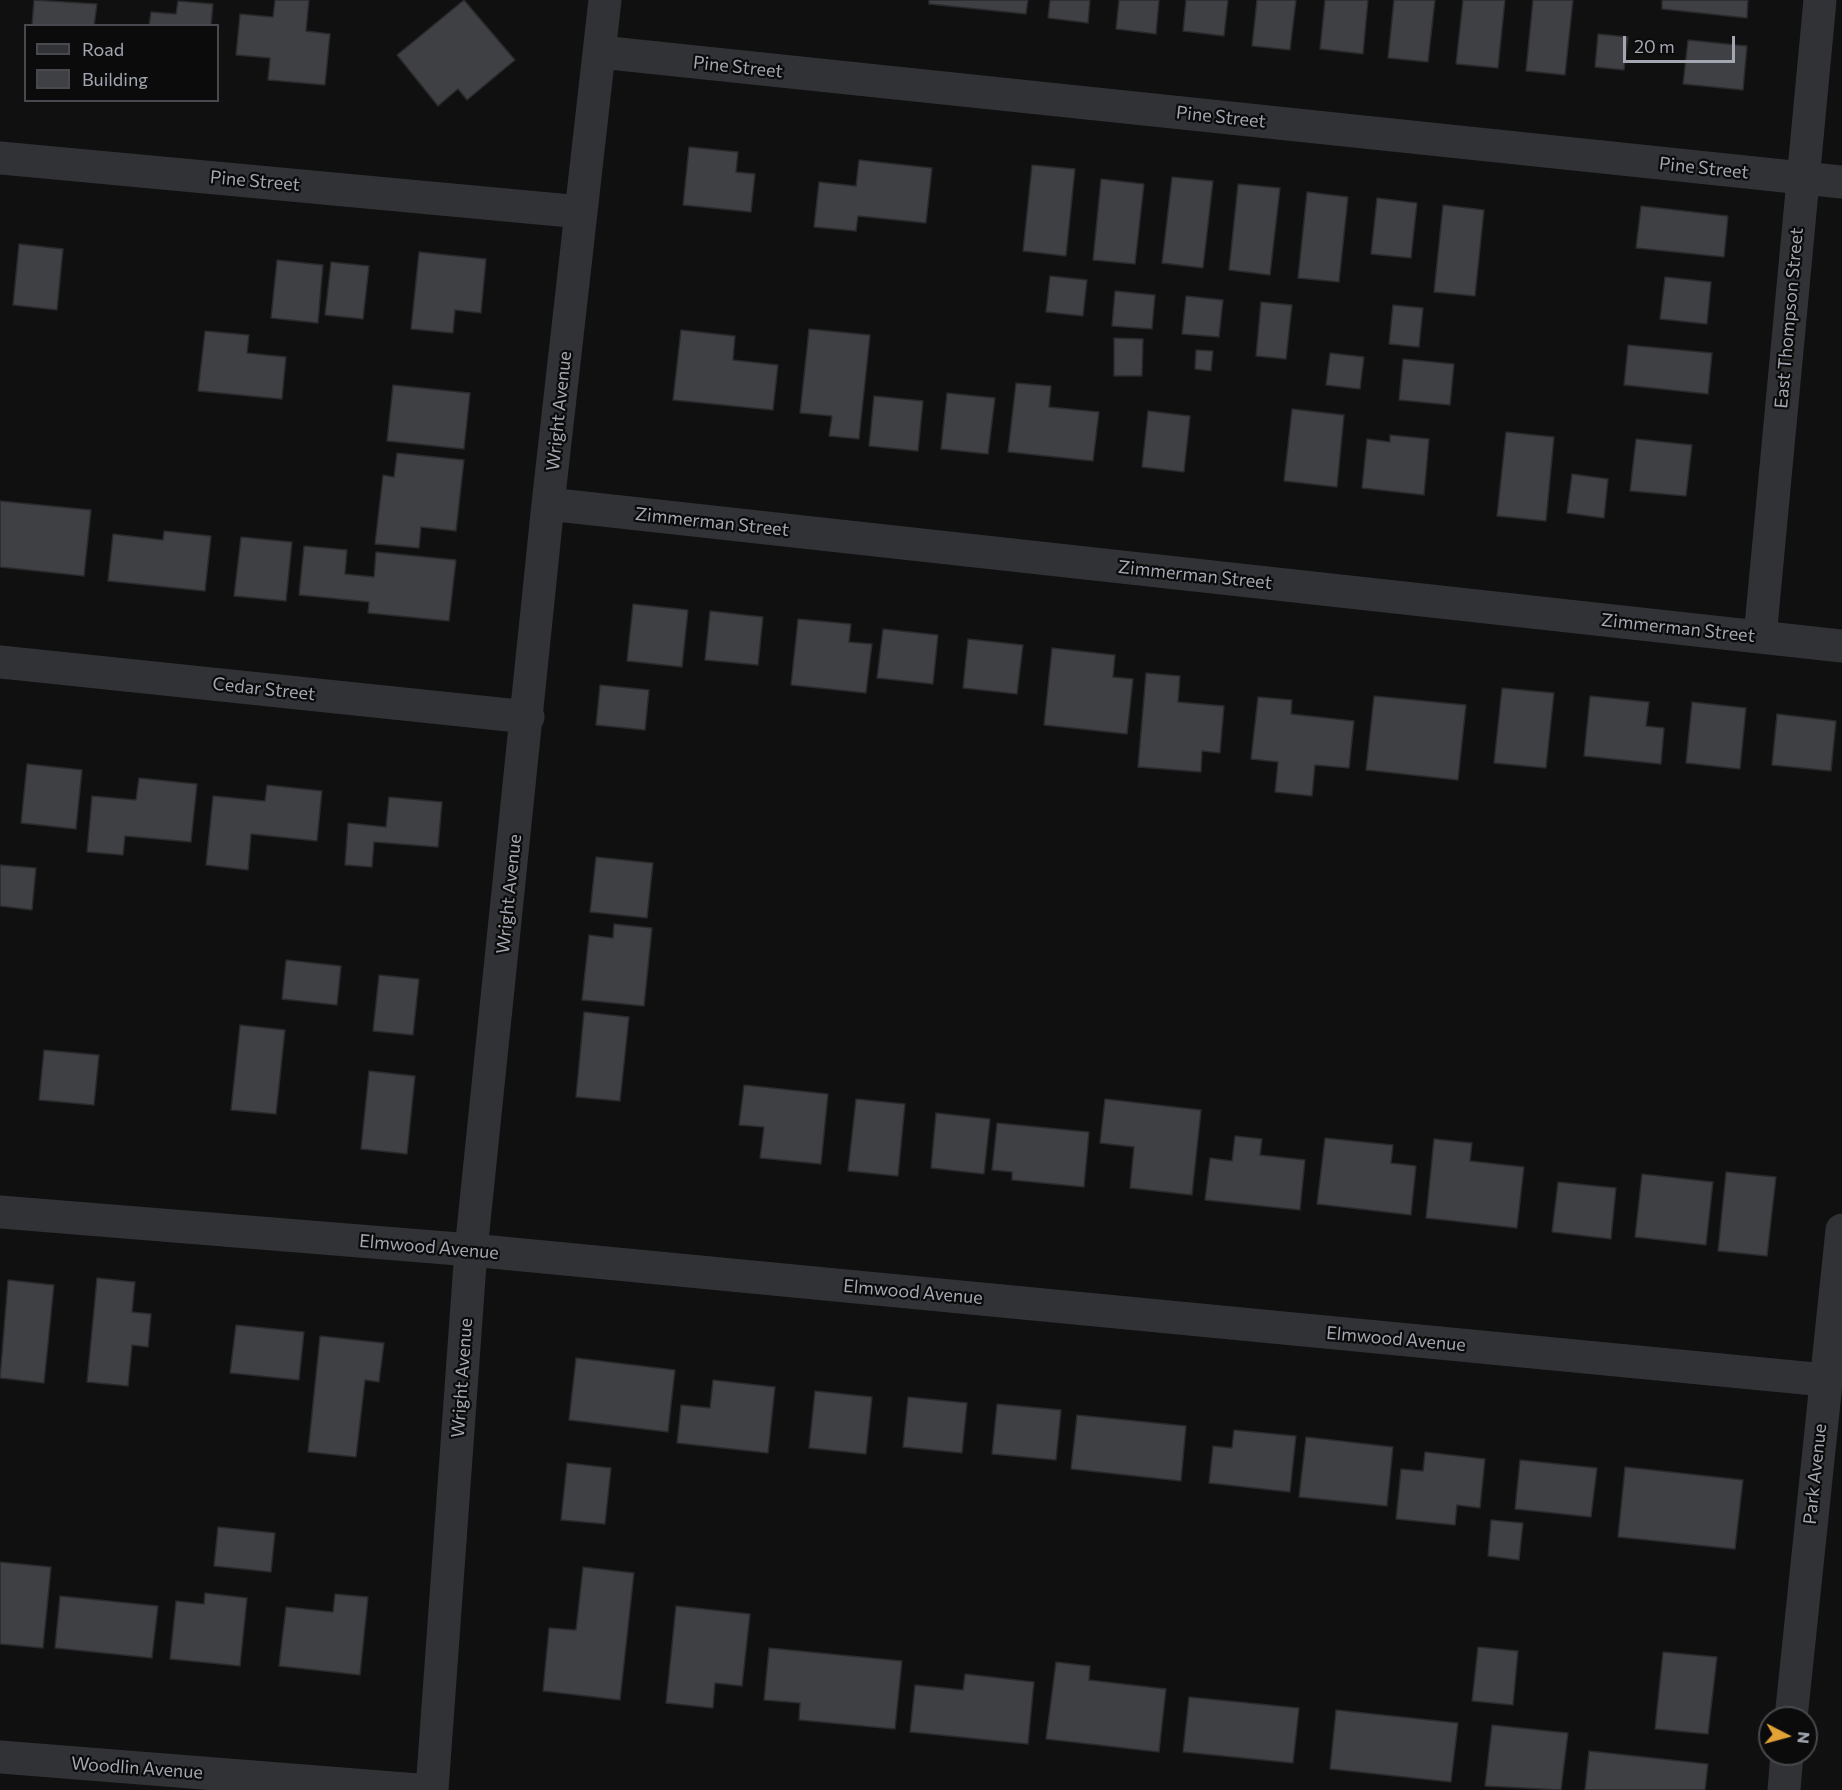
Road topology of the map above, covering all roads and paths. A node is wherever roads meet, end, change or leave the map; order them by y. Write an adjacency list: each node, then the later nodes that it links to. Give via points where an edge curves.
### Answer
1 (605, 0): 3 (street, Wright Avenue)
2 (1820, 0): 5 (street, East Thompson Street)
3 (600, 52): 5 (street, Pine Street); 7 (street, Wright Avenue)
4 (0, 158): 7 (street, Pine Street)
5 (1802, 178): 6 (street, Pine Street); 9 (street, East Thompson Street)
6 (1842, 182)
7 (581, 212): 8 (street, Wright Avenue)
8 (548, 504): 9 (street, Zimmerman Street); 12 (street, Wright Avenue)
9 (1761, 637): 10 (street, Zimmerman Street)
10 (1842, 646)
11 (0, 662): 12 (street, Cedar Street)
12 (528, 717): 15 (street, Wright Avenue)
13 (0, 1212): 15 (street, Elmwood Avenue)
14 (1842, 1230): 16 (street, Park Avenue)
15 (471, 1250): 16 (street, Elmwood Avenue); 21 (street, Wright Avenue)
16 (1825, 1380): 17 (street, Park Avenue)
17 (1792, 1706)
18 (0, 1757): 20 (street, Woodlin Avenue)
19 (1786, 1766): 22 (street)
20 (418, 1790)
21 (432, 1790)
22 (1784, 1790)

